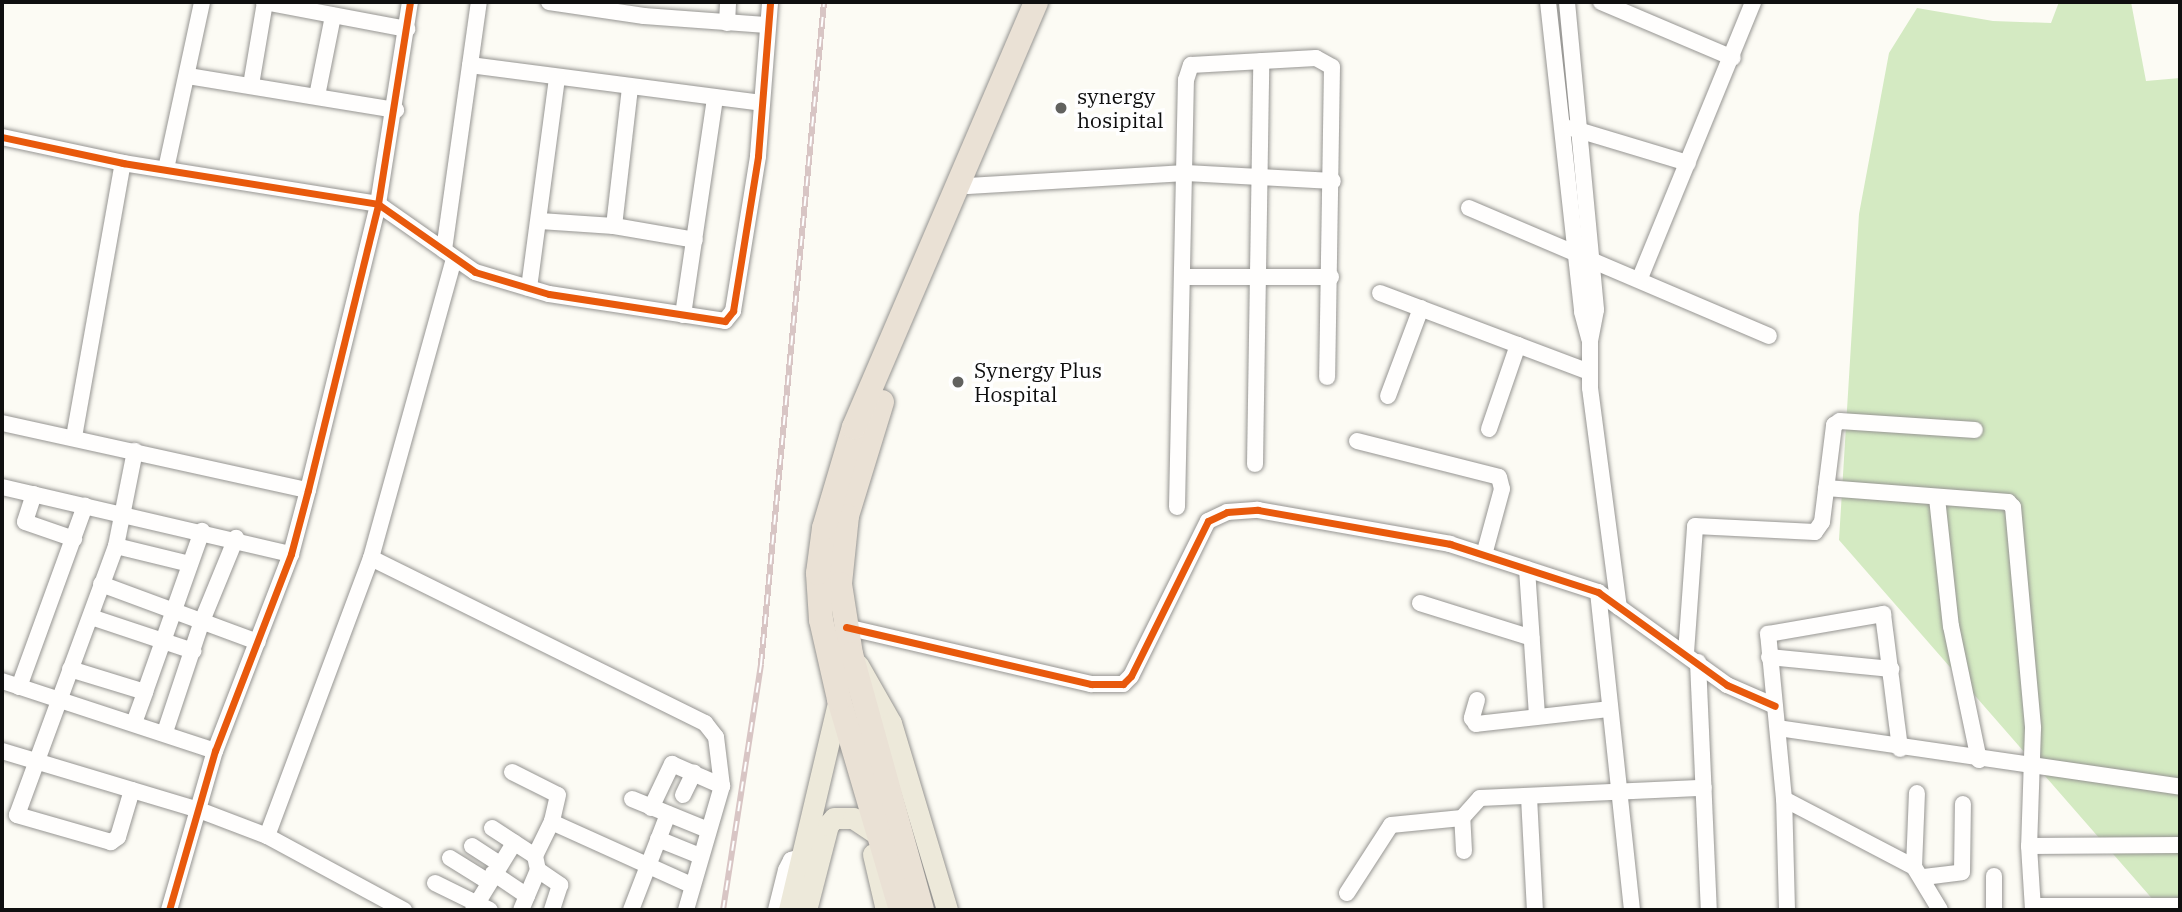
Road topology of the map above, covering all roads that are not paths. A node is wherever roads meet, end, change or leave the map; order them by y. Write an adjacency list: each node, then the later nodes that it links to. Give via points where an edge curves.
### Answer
1 (202, 2): 22 (street)
2 (264, 2): 15 (street); 24 (street)
3 (410, 2): 18 (street)
4 (479, 2): 21 (street)
5 (728, 2): 16 (street)
6 (770, 2): 17 (street)
7 (1036, 2): 106 (highway, via 881,362 831,496 818,573 821,620)
8 (1050, 2): 39 (highway)
9 (1548, 2): 30 (street)
10 (1567, 2): 31 (street)
11 (1601, 2): 14 (street)
12 (1754, 2): 19 (street)
13 (559, 3): 16 (street)
14 (1622, 6): 19 (street)
15 (333, 16): 18 (street); 26 (street)
16 (727, 23): 17 (street)
17 (768, 25): 28 (street)
18 (407, 29): 29 (street)
19 (1733, 58): 34 (street)
20 (1261, 61): 36 (street, via 1191,65 1186,80); 37 (street); 38 (street, via 1316,58 1332,68)
21 (470, 65): 23 (street); 46 (street)
22 (188, 76): 24 (street); 35 (street)
23 (557, 78): 25 (street); 42 (street)
24 (251, 85): 26 (street)
25 (630, 88): 27 (street); 43 (street)
26 (317, 96): 29 (street)
27 (715, 99): 28 (street); 44 (street)
28 (762, 103): 55 (street, via 732,316 721,321)
29 (396, 110): 40 (street)
30 (1562, 125): 31 (street); 45 (street)
31 (1578, 130): 34 (street); 47 (street)
32 (2, 137): 33 (street)
33 (123, 163): 35 (street); 65 (street)
34 (1688, 163): 51 (street)
35 (166, 169): 40 (street)
36 (1186, 173): 37 (street); 39 (street); 49 (street)
37 (1259, 177): 38 (street); 50 (street)
38 (1333, 181): 48 (street)
39 (968, 186): 93 (highway, via 860,467 841,557)
40 (378, 204): 46 (street); 71 (street)
41 (1469, 208): 45 (street)
42 (540, 221): 43 (street); 52 (street)
43 (614, 226): 44 (street)
44 (695, 240): 55 (street)
45 (1575, 252): 47 (street); 57 (street)
46 (449, 254): 52 (street, via 475,272); 83 (street)
47 (1592, 259): 51 (street); 57 (street, via 1596,310)
48 (1331, 276): 50 (street); 60 (street)
49 (1183, 277): 50 (street); 75 (street)
50 (1259, 277): 68 (street)
51 (1640, 278): 56 (street)
52 (529, 288): 55 (street)
53 (1380, 293): 54 (street)
54 (1421, 308): 58 (street); 61 (street)
55 (683, 315)
56 (1769, 336)
57 (1590, 341): 59 (street)
58 (1518, 345): 59 (street); 63 (street)
59 (1589, 372): 89 (street)
60 (1327, 377)
61 (1388, 396)
62 (2, 423): 65 (street)
63 (1489, 429)
64 (1975, 430): 70 (street, via 1836,423)
65 (74, 437): 67 (street)
66 (1357, 441): 82 (street, via 1499,477 1502,489)
67 (135, 451): 71 (street); 76 (street)
68 (1255, 464)
69 (2, 487): 72 (street)
70 (1826, 488): 73 (street); 100 (street, via 1822,522 1815,532 1695,526)
71 (309, 490): 81 (street)
72 (34, 494): 74 (street); 78 (street, via 25,522)
73 (1937, 498): 118 (street, via 1951,626); 120 (street, via 2008,502 2013,507 2033,728)
74 (85, 506): 76 (street); 78 (street)
75 (1177, 507)
76 (124, 515): 77 (street); 80 (street)
77 (202, 531): 79 (street); 84 (street)
78 (74, 538): 104 (street)
79 (236, 538): 81 (street); 92 (street)
80 (116, 546): 84 (street); 86 (street)
81 (291, 554): 96 (street)
82 (1484, 555): 85 (street); 93 (street, via 1295,513 1227,512 1208,521 1131,676 1110,687)
83 (371, 558): 123 (street, via 691,712 716,737); 142 (street)
84 (190, 564): 90 (street)
85 (1527, 569): 87 (street); 94 (street)
86 (101, 584): 90 (street); 91 (street)
87 (1598, 592): 89 (street); 110 (street)
88 (1420, 603): 94 (street)
89 (1619, 607): 100 (street)
90 (173, 610): 92 (street); 95 (street)
91 (91, 617): 95 (street); 101 (street)
92 (202, 621): 96 (street); 97 (street)
93 (846, 627): 98 (highway)
94 (1532, 638): 111 (street)
95 (162, 641): 97 (street); 105 (street)
96 (258, 642): 117 (street)
97 (193, 651): 114 (street)
98 (851, 654): 174 (highway); 175 (main road, via 891,723)
99 (1769, 657): 102 (street); 102 (street, via 1768,634 1772,631 1878,613 1885,619); 109 (street)
100 (1692, 658): 109 (street, via 1727,685); 125 (street)
101 (70, 669): 105 (street); 107 (street)
102 (1891, 669): 115 (street)
103 (2, 681): 104 (street)
104 (19, 687): 107 (street)
105 (145, 692): 112 (street)
106 (839, 699): 141 (highway); 151 (main road)
107 (58, 700): 112 (street); 119 (street)
108 (1477, 700): 111 (street, via 1473,724)
109 (1774, 706): 113 (street)
110 (1609, 709): 111 (street); 127 (street)
111 (1537, 716)
112 (134, 723): 114 (street)
113 (1778, 728): 115 (street); 132 (street)
114 (165, 733): 117 (street)
115 (1900, 749): 118 (street)
116 (2, 751): 119 (street)
117 (215, 751): 135 (street)
118 (1979, 760): 120 (street)
119 (35, 761): 126 (street); 126 (street, via 17,811 20,818 111,842 118,837)
120 (2030, 766): 124 (street); 147 (street)
121 (512, 772): 138 (street, via 558,795)
122 (694, 772): 123 (street); 129 (street); 134 (street, via 672,764)
123 (722, 786): 140 (street)
124 (2180, 787)
125 (1704, 788): 127 (street); 178 (street)
126 (132, 790): 135 (street)
127 (1618, 790): 130 (street); 177 (street)
128 (1917, 793): 155 (street)
129 (683, 794)
130 (1529, 797): 137 (street, via 1480,798); 176 (street)
131 (632, 799): 134 (street)
132 (1784, 799): 155 (street); 179 (street)
133 (1963, 804): 155 (street, via 1962,872)
134 (651, 808): 136 (street)
135 (199, 810): 142 (street); 164 (street)
136 (668, 814): 140 (street); 143 (street)
137 (1462, 818): 148 (street); 159 (street, via 1391,825)
138 (552, 821): 152 (street); 153 (street)
139 (492, 828): 144 (street)
140 (708, 830): 149 (street)
141 (874, 832): 171 (main road, via 853,818 834,818 828,825); 172 (main road); 173 (highway)
142 (267, 836): 165 (street)
143 (658, 839): 149 (street); 153 (street)
144 (514, 843): 152 (street); 154 (street)
145 (2180, 845): 147 (street)
146 (472, 846): 154 (street)
147 (2029, 846): 163 (street)
148 (1464, 851)
149 (700, 856): 158 (street)
150 (450, 858): 154 (street)
151 (801, 860): 169 (street, via 792,860 786,870); 170 (main road)
152 (536, 863): 160 (street); 166 (street, via 560,885)
153 (646, 867): 158 (street); 167 (street)
154 (492, 872): 160 (street); 162 (street)
155 (1919, 872): 180 (street)
156 (1994, 876): 181 (street)
157 (435, 883): 162 (street)
158 (691, 886): 168 (street)
159 (1347, 893)
160 (524, 903)
161 (2180, 906): 163 (street)
162 (480, 908)
163 (2033, 908)
164 (169, 910)
165 (404, 910)
166 (552, 910)
167 (631, 910)
168 (686, 910)
169 (776, 910)
170 (789, 910)
171 (806, 910)
172 (886, 910)
173 (901, 910)
174 (922, 910)
175 (947, 910)
176 (1535, 910)
177 (1632, 910)
178 (1709, 910)
179 (1787, 910)
180 (1940, 910)
181 (1994, 910)

